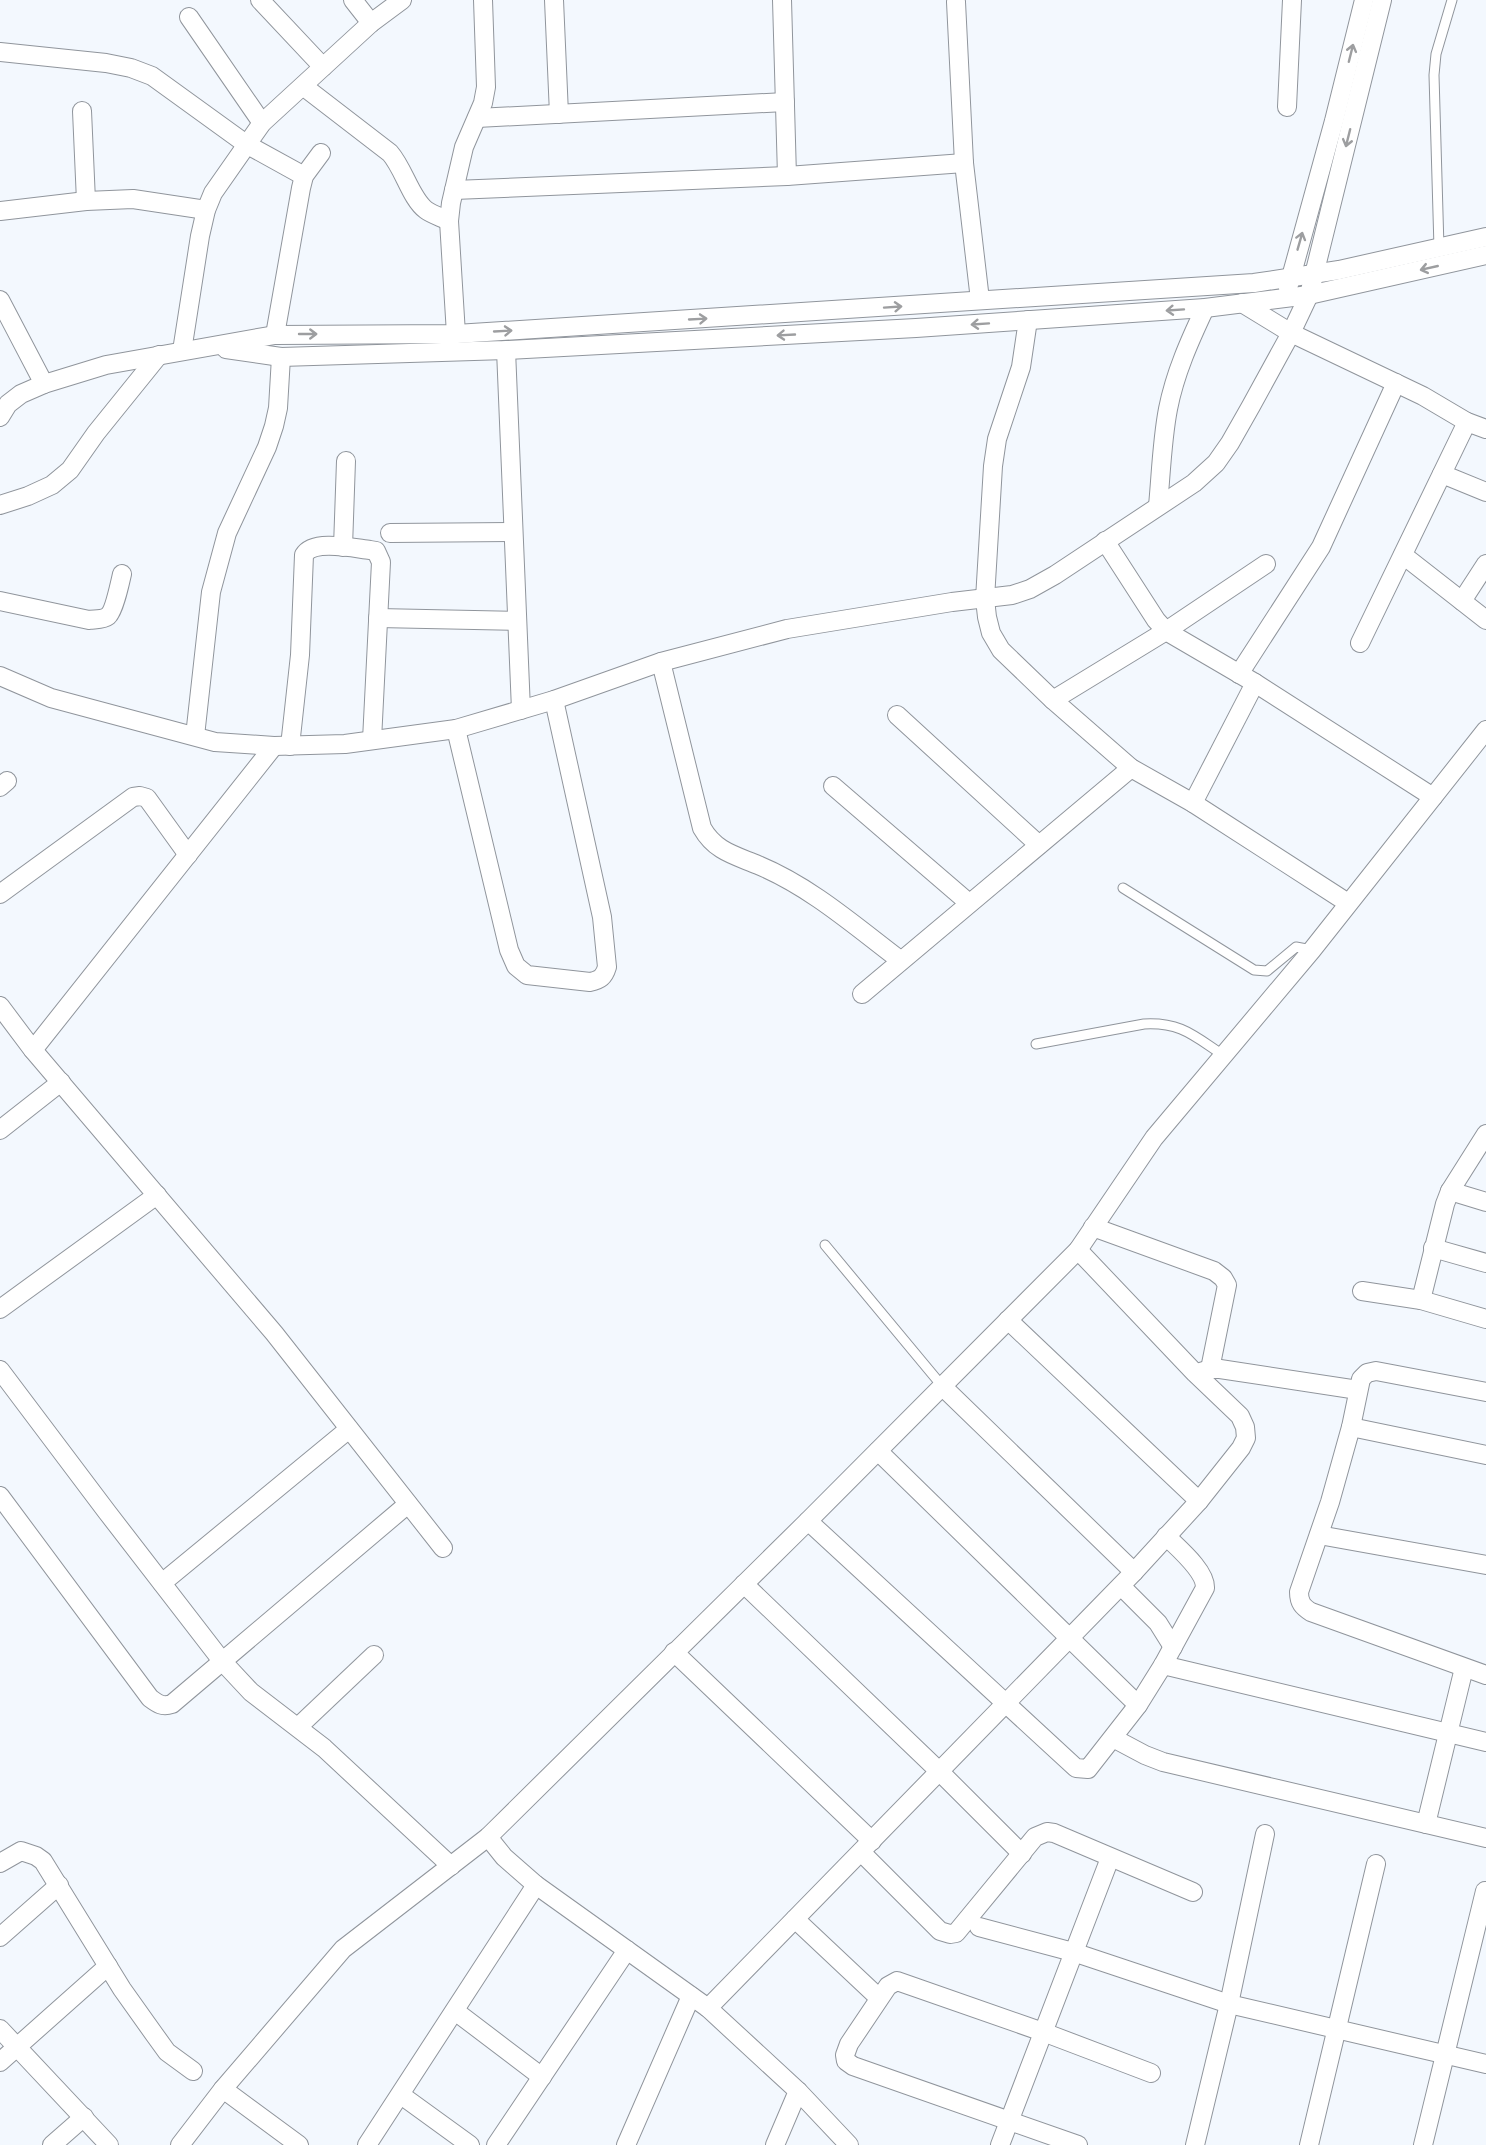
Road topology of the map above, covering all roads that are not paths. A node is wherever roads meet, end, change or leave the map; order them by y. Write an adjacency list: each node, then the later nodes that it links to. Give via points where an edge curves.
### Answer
1 (260, 0): 15 (street)
2 (353, 0): 13 (street)
3 (402, 0): 13 (street)
4 (483, 0): 21 (street, via 486,87)
5 (554, 0): 20 (street)
6 (782, 0): 17 (street)
7 (1292, 0): 18 (street)
8 (1364, 0): 37 (street, one-way to 8)
9 (1382, 0): 36 (street, one-way to 36)
10 (1452, 0): 34 (lane, via 1434,75)
11 (956, 2): 25 (street)
12 (189, 17): 22 (street)
13 (371, 23): 15 (street)
14 (0, 52): 23 (street, via 106,63 152,76)
15 (323, 68): 16 (street)
16 (303, 86): 22 (street); 32 (street, via 390,153 418,202)
17 (785, 102): 20 (street); 27 (street)
18 (1287, 107)
19 (82, 111): 29 (street)
20 (559, 114): 21 (street)
21 (477, 118): 28 (street, via 464,147)
22 (262, 123): 23 (street)
23 (246, 144): 26 (street); 30 (street)
24 (321, 153): 26 (street)
25 (964, 163): 27 (street); 41 (street)
26 (304, 176): 47 (street)
27 (787, 176): 28 (street)
28 (454, 190): 32 (street)
29 (87, 201): 30 (street, via 133,199); 31 (street)
30 (206, 210): 50 (street)
31 (0, 211)
32 (448, 220): 46 (street)
33 (1486, 237): 34 (street)
34 (1439, 248): 36 (street)
35 (1486, 255): 38 (street, one-way to 38)
36 (1316, 274): 37 (street); 38 (street)
37 (1290, 278): 39 (street); 41 (street)
38 (1309, 295): 39 (street); 45 (street)
39 (1286, 298): 42 (street)
40 (0, 300): 54 (street)
41 (980, 300): 46 (street, one-way to 41)
42 (1242, 303): 43 (street); 45 (street)
43 (1204, 308): 44 (street, one-way to 44); 62 (street, via 1186,349 1168,409)
44 (1028, 320): 49 (street, one-way to 49); 71 (street, via 1021,367 997,439)
45 (1291, 333): 53 (street); 62 (street, via 1216,463)
46 (456, 334): 47 (street, one-way to 46)
47 (275, 335): 48 (street)
48 (209, 346): 50 (street); 52 (street)
49 (506, 350): 52 (street); 63 (street)
50 (182, 351): 51 (street)
51 (159, 356): 54 (street, via 106,365); 61 (street, via 70,471 44,489)
52 (281, 357): 89 (street, via 274,426 218,561)
53 (1396, 383): 56 (street); 80 (street, via 1321,547)
54 (44, 384): 55 (street, via 21,394)
55 (0, 417)
56 (1467, 422): 57 (street); 59 (street)
57 (1486, 429)
58 (346, 461): 66 (street)
59 (1442, 474): 60 (street); 67 (street)
60 (1486, 492)
61 (0, 504)
62 (1158, 506): 65 (street)
63 (513, 532): 64 (street); 76 (street)
64 (390, 533)
65 (1105, 542): 71 (street, via 1030,589 1012,596); 77 (street)
66 (343, 548): 74 (street, via 376,551 379,555); 91 (street, via 316,545 304,555 300,655)
67 (1403, 555): 72 (street); 78 (street)
68 (1266, 564): 77 (street)
69 (1486, 564): 72 (street)
70 (122, 574): 73 (street, via 112,610 99,619)
71 (985, 598): 79 (street, via 787,629); 84 (street, via 987,617 1001,650)
72 (1462, 601): 75 (street)
73 (0, 602)
74 (378, 618): 76 (street); 90 (street)
75 (1486, 620)
76 (517, 621): 85 (street)
77 (1167, 631): 80 (street); 84 (street)
78 (1360, 643)
79 (661, 662): 83 (street); 103 (street, via 702,828 709,841 801,886)
80 (1239, 674): 82 (street)
81 (0, 676): 89 (street, via 51,698)
82 (1255, 683): 94 (street); 95 (street)
83 (554, 700): 85 (street); 87 (street, via 602,917 607,967 599,980 527,975 516,966)
84 (1053, 700): 92 (street)
85 (521, 710): 87 (street)
86 (897, 715): 96 (street)
87 (456, 729): 90 (street)
88 (1486, 730): 94 (street)
89 (195, 736): 91 (street, via 215,742)
90 (372, 740): 91 (street)
91 (282, 746): 97 (street)
92 (1131, 768): 95 (street); 96 (street)
93 (833, 786): 100 (street)
94 (1433, 797): 101 (street)
95 (1193, 803): 101 (street)
96 (1039, 844): 100 (street)
97 (188, 855): 99 (street, via 147,798 133,797); 107 (street)
98 (1123, 888): 102 (lane, via 1254,970 1267,971 1296,947)
99 (0, 894)
100 (969, 903): 103 (street)
101 (1348, 903): 102 (street)
102 (1312, 950): 108 (street)
103 (900, 960): 104 (street)
104 (862, 994)
105 (0, 1006): 107 (street)
106 (1036, 1044): 108 (lane, via 1161,1023 1177,1026)
107 (33, 1050): 109 (street)
108 (1223, 1055): 115 (street, via 1154,1138)
109 (61, 1082): 110 (street); 113 (street)
110 (0, 1130)
111 (1485, 1136): 112 (street)
112 (1450, 1191): 114 (street); 117 (street)
113 (157, 1195): 122 (street); 131 (street)
114 (1486, 1202)
115 (1093, 1227): 118 (street); 126 (street, via 1214,1271 1223,1278 1227,1285)
116 (825, 1245): 127 (lane)
117 (1433, 1248): 119 (street); 121 (street)
118 (1077, 1250): 124 (street); 126 (street)
119 (1486, 1263)
120 (1362, 1291): 121 (street)
121 (1421, 1300): 123 (street)
122 (0, 1309)
123 (1486, 1319)
124 (1008, 1320): 127 (street); 135 (street)
125 (0, 1370): 143 (street)
126 (1202, 1371): 128 (street, via 1256,1374); 135 (street, via 1240,1416 1246,1438)
127 (943, 1386): 132 (street); 142 (street)
128 (1358, 1390): 129 (street, via 1361,1379 1376,1371); 130 (street)
129 (1486, 1392)
130 (1351, 1427): 133 (street); 138 (street)
131 (349, 1429): 136 (street); 143 (street)
132 (878, 1451): 137 (street); 146 (street)
133 (1486, 1455)
134 (0, 1496): 150 (street, via 158,1704 172,1704)
135 (1199, 1501): 139 (street)
136 (408, 1504): 140 (street); 150 (street)
137 (808, 1521): 144 (street); 154 (street)
138 (1319, 1535): 141 (street); 152 (street, via 1299,1592 1304,1607)
139 (1166, 1536): 142 (street); 147 (street, via 1201,1572 1205,1582)
140 (443, 1548)
141 (1486, 1565)
142 (1134, 1572): 145 (street)
143 (162, 1583): 150 (street)
144 (744, 1584): 148 (street); 160 (street)
145 (1121, 1586): 146 (street); 147 (street, via 1158,1623)
146 (1069, 1639): 154 (street); 155 (street)
147 (1173, 1647): 151 (street)
148 (674, 1652): 163 (street); 165 (street)
149 (374, 1655): 156 (street)
150 (222, 1661): 156 (street, via 251,1692)
151 (1163, 1665): 155 (street); 157 (street)
152 (1464, 1668): 153 (street); 157 (street)
153 (1486, 1675)
154 (1007, 1703): 158 (street, via 1082,1770 1088,1769); 160 (street)
155 (1138, 1705): 158 (street)
156 (298, 1727): 170 (street)
157 (1449, 1734): 159 (street); 161 (street)
158 (1113, 1738): 161 (street, via 1163,1762)
159 (1486, 1742)
160 (940, 1772): 165 (street); 166 (street)
161 (1426, 1824): 164 (street)
162 (1265, 1834): 183 (street)
163 (489, 1837): 170 (street); 172 (street, via 504,1857)
164 (1486, 1838)
165 (867, 1846): 166 (street, via 940,1930 950,1935 956,1933); 175 (street)
166 (1022, 1854): 167 (street, via 1035,1837 1047,1832)
167 (1110, 1858): 174 (street); 179 (street)
168 (0, 1863): 171 (street, via 14,1853 32,1853 43,1861)
169 (1376, 1864): 187 (street)
170 (451, 1866): 196 (street, via 343,1949)
171 (59, 1885): 177 (street); 180 (street)
172 (536, 1885): 178 (street); 185 (street)
173 (1485, 1891): 190 (street)
174 (1193, 1892)
175 (795, 1919): 182 (street); 184 (street)
176 (979, 1927): 179 (street)
177 (0, 1937)
178 (627, 1950): 181 (street); 195 (street)
179 (1073, 1952): 183 (street); 188 (street)
180 (108, 1966): 189 (street); 193 (street, via 167,2052)
181 (691, 1996): 184 (street); 209 (street)
182 (879, 1998): 188 (street, via 897,1981); 200 (street, via 849,2044 846,2061)
183 (1229, 2004): 187 (street); 213 (street)
184 (708, 2008): 197 (street)
185 (455, 2012): 195 (street); 198 (street)
186 (0, 2029): 189 (street)
187 (1337, 2030): 190 (street); 214 (street)
188 (1043, 2032): 194 (street); 200 (street)
189 (17, 2047): 191 (street); 199 (street)
190 (1445, 2055): 192 (street); 215 (street)
191 (0, 2062)
192 (1486, 2064)
193 (193, 2071)
194 (1151, 2073)
195 (542, 2077): 208 (street)
196 (223, 2089): 204 (street); 205 (street)
197 (798, 2091): 201 (street); 210 (street)
198 (401, 2095): 206 (street); 207 (street)
199 (84, 2117): 202 (street); 203 (street)
200 (1010, 2121): 211 (street); 212 (street)
201 (842, 2142)
202 (52, 2145)
203 (109, 2145)
204 (180, 2145)
205 (299, 2145)
206 (367, 2145)
207 (471, 2145)
208 (496, 2145)
209 (626, 2145)
210 (775, 2145)
211 (1000, 2145)
212 (1078, 2145)
213 (1195, 2145)
214 (1309, 2145)
215 (1424, 2145)

